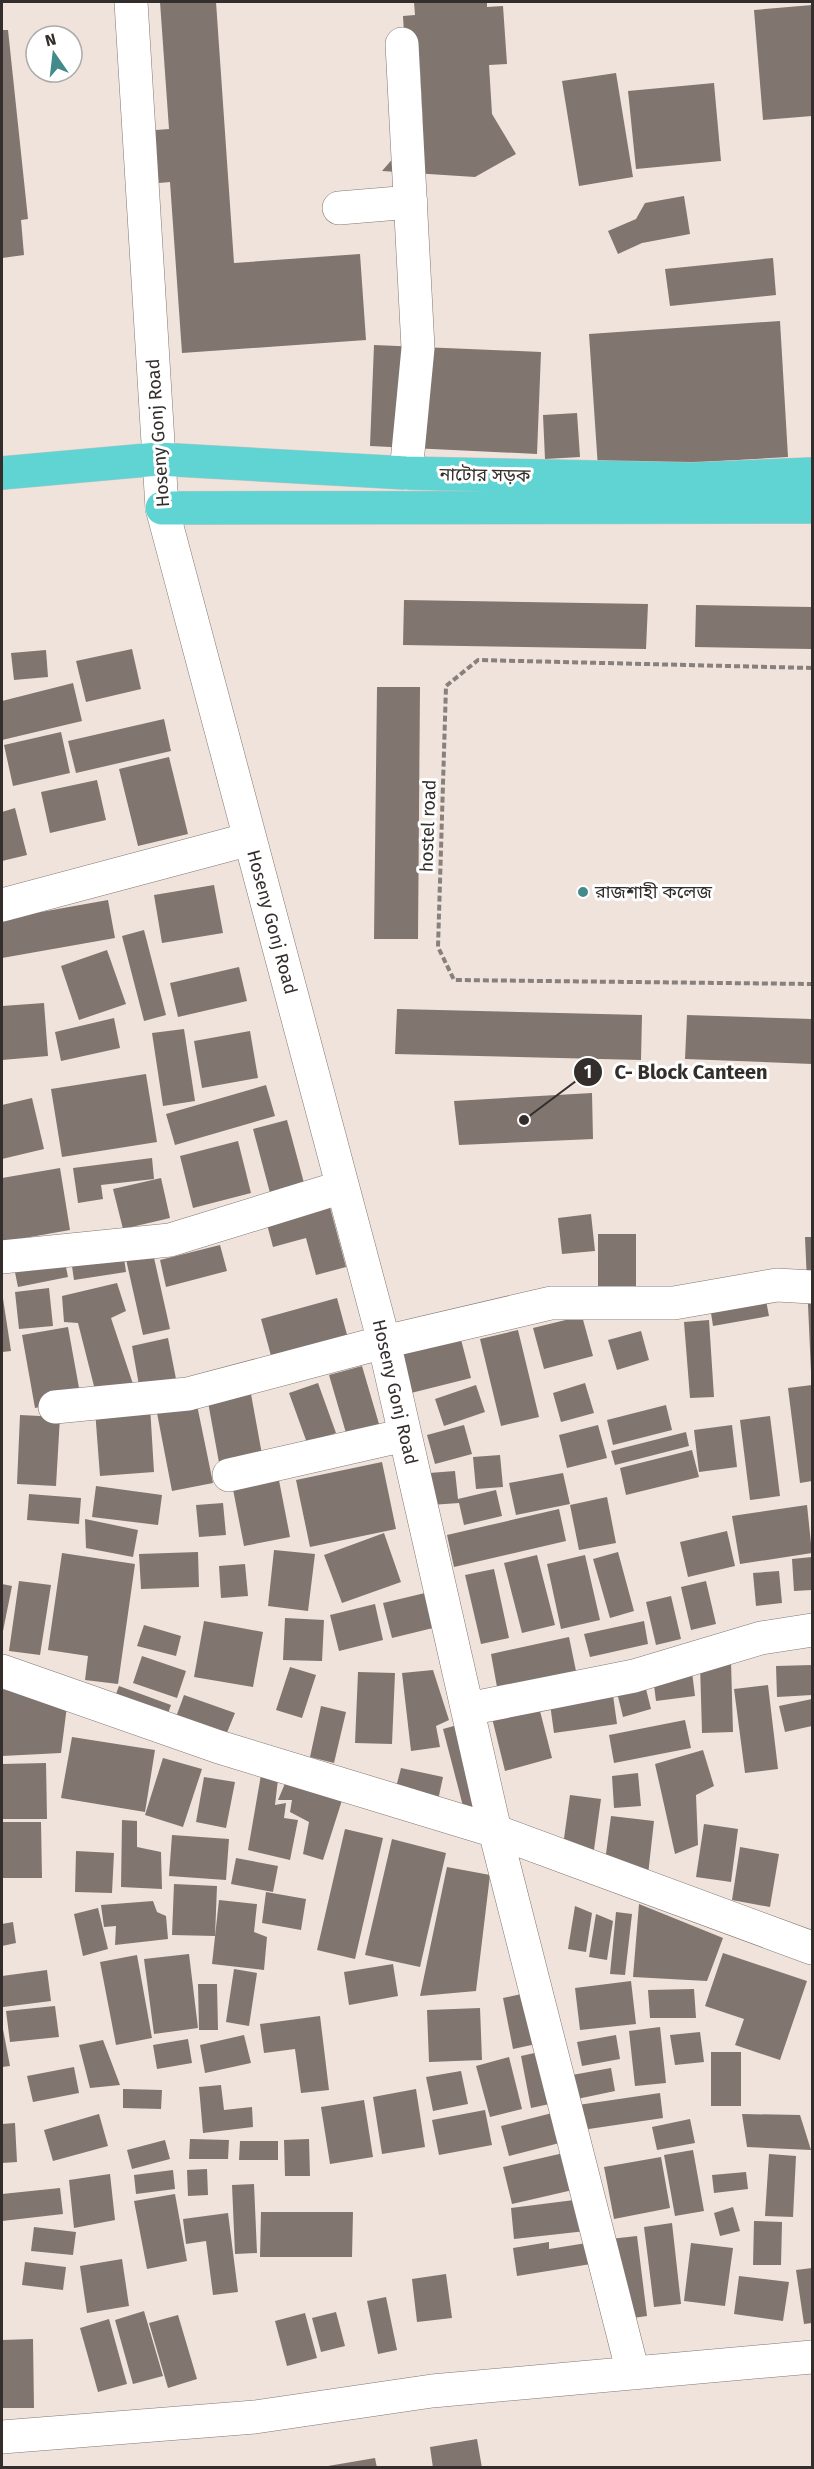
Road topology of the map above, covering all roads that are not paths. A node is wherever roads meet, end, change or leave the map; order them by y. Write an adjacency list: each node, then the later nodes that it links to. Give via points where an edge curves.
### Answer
1 (131, 2): 5 (street, Hoseny Gonj Road)
2 (402, 44): 3 (street)
3 (411, 202): 4 (street); 7 (street, via 418,348)
4 (339, 208)
5 (158, 459): 6 (highway, নাটোর সড়ক); 7 (highway, নাটোর সড়ক); 10 (street, Hoseny Gonj Road)
6 (2, 473)
7 (406, 473): 8 (highway, নাটোর সড়ক, via 692,479)
8 (813, 474)
9 (813, 507): 10 (highway)
10 (162, 508): 11 (street, Hoseny Gonj Road)
11 (250, 839): 12 (street); 13 (street, Hoseny Gonj Road)
12 (2, 905)
13 (342, 1187): 14 (street, via 170,1240); 16 (street, Hoseny Gonj Road)
14 (2, 1257)
15 (813, 1287): 16 (street, via 777,1285 674,1303 551,1303)
16 (384, 1342): 17 (street, via 188,1394); 18 (street, Hoseny Gonj Road)
17 (55, 1407)
18 (405, 1435): 19 (street); 22 (street, Hoseny Gonj Road)
19 (229, 1475)
20 (813, 1630): 22 (street, via 761,1638 634,1676)
21 (2, 1671): 23 (street, via 219,1747)
22 (468, 1710): 23 (street, Hoseny Gonj Road)
23 (495, 1831): 24 (street); 26 (street, Hoseny Gonj Road)
24 (813, 1948)
25 (813, 2357): 26 (street)
26 (633, 2373): 27 (street, via 432,2391 255,2416)
27 (2, 2437)

